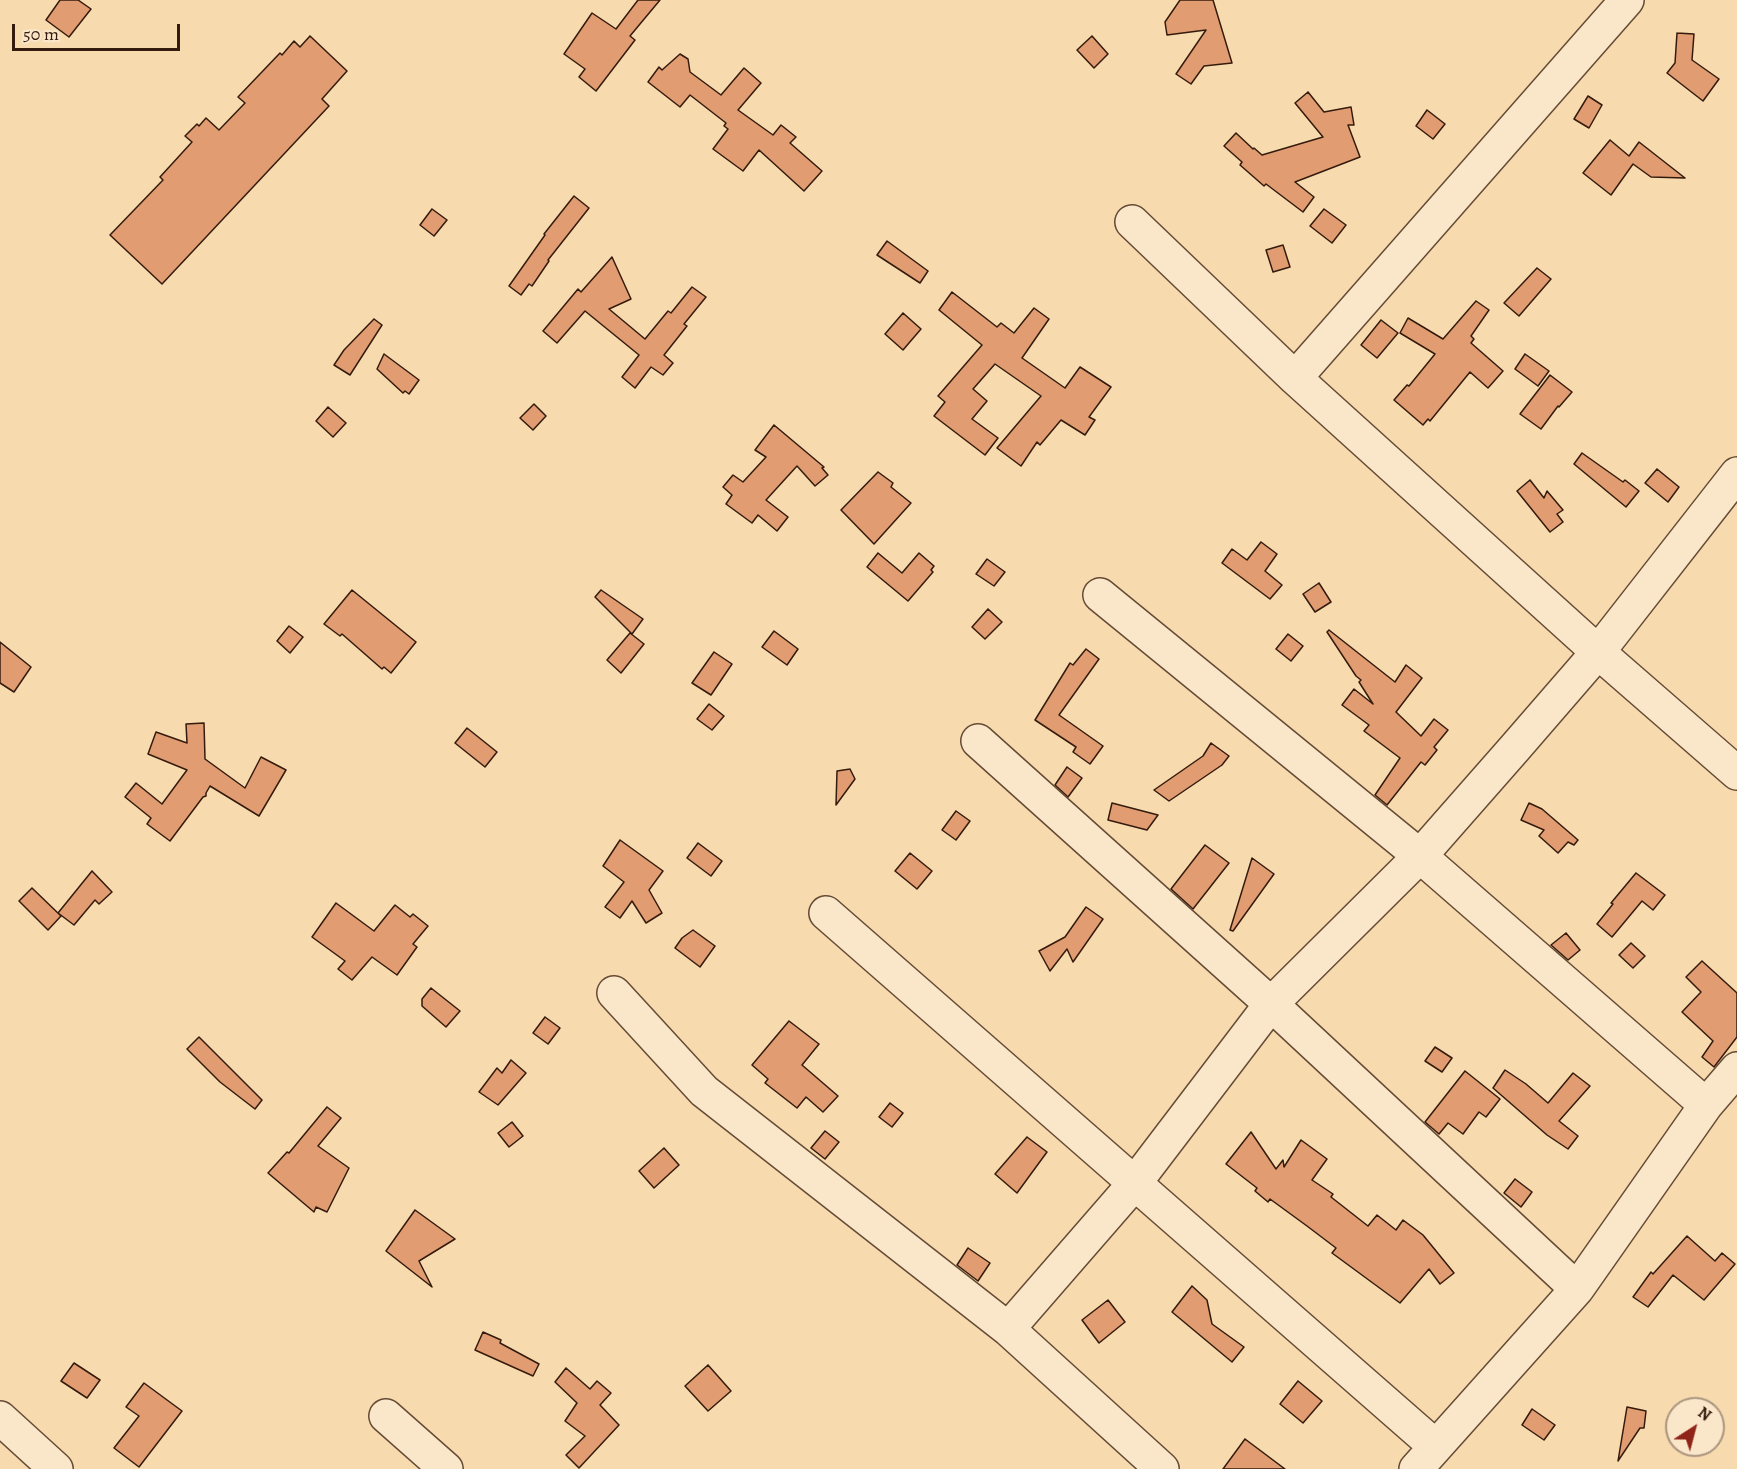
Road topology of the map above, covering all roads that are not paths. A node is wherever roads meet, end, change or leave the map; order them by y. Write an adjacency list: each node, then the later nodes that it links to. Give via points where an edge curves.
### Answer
1 (1627, 0): 3 (street)
2 (1132, 222): 3 (street)
3 (1295, 378): 6 (street)
4 (1737, 474): 6 (street)
5 (1100, 595): 9 (street)
6 (1598, 652): 8 (street); 9 (street)
7 (978, 741): 12 (street)
8 (1737, 773)
9 (1420, 856): 12 (street); 14 (street)
10 (826, 914): 15 (street)
11 (614, 993): 17 (street, via 704,1090)
12 (1271, 1004): 15 (street); 16 (street)
13 (1737, 1069): 14 (street)
14 (1706, 1105): 16 (street)
15 (1134, 1184): 17 (street); 20 (street)
16 (1577, 1289): 20 (street)
17 (1008, 1329): 23 (street)
18 (386, 1416): 22 (street)
19 (0, 1418): 21 (street)
20 (1426, 1457)
21 (56, 1469)
22 (446, 1469)
23 (1162, 1469)

